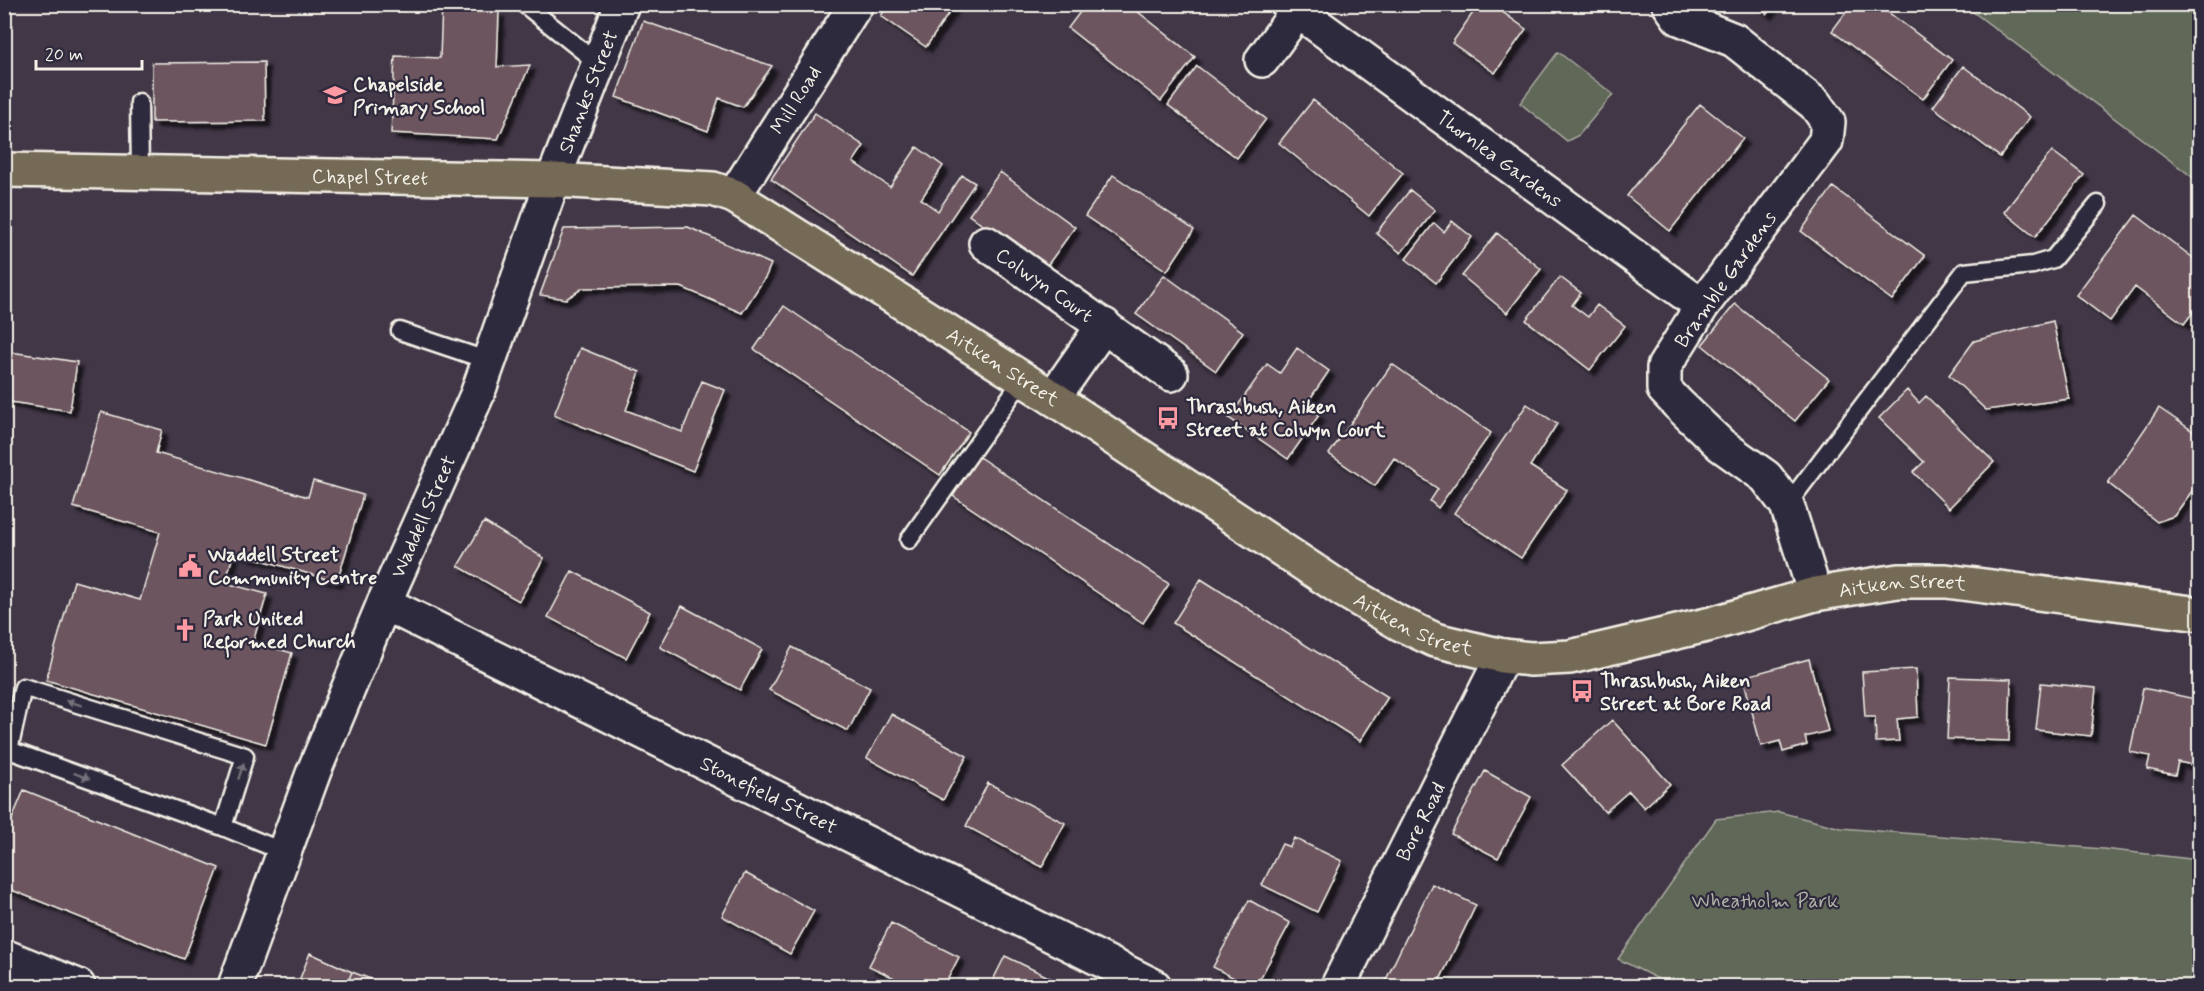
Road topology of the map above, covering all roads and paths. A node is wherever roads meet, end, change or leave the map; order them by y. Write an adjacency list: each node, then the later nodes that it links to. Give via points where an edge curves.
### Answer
1 (524, 4): 7 (lane)
2 (622, 4): 7 (street, Shanks Street)
3 (856, 4): 12 (street, Mill Road)
4 (1669, 4): 15 (street, Bramble Gardens, via 1679,18 1734,40 1815,104 1828,122 1826,141)
5 (1292, 8): 6 (street, Thornlea Gardens); 15 (street, Thornlea Gardens)
6 (1262, 60)
7 (598, 64): 11 (street, Shanks Street)
8 (139, 102): 10 (lane)
9 (4, 170): 10 (main road, Chapel Street)
10 (140, 172): 11 (main road, Chapel Street)
11 (553, 180): 12 (main road, Chapel Street, via 713,189); 18 (street, Waddell Street)
12 (734, 196): 20 (main road, Aitken Street)
13 (2098, 204): 22 (lane, via 2052,259 2032,265 1964,272)
14 (986, 243): 16 (street, Colwyn Court)
15 (1702, 306): 22 (street, Bramble Gardens, via 1664,367 1664,389 1721,445 1766,477)
16 (1104, 325): 19 (street, Colwyn Court); 21 (street, Colwyn Court)
17 (400, 331): 18 (lane)
18 (489, 361): 25 (street, Waddell Street)
19 (1170, 374)
20 (1023, 379): 21 (main road, Aitken Street); 23 (lane)
21 (1053, 398): 27 (main road, Aitken Street, via 1399,623 1435,640)
22 (1787, 505): 24 (street, Bramble Gardens)
23 (909, 540)
24 (1815, 594): 26 (main road, Aitken Street, via 1898,581 1946,581); 27 (main road, Aitken Street, via 1580,655 1531,659)
25 (384, 603): 29 (street, Waddell Street); 33 (street, Stonefield Street)
26 (2199, 614)
27 (1503, 656): 34 (street, Bore Road)
28 (223, 826): 28 (lane, one-way to 28, via 245,756 23,687 9,750); 29 (lane)
29 (284, 852): 32 (street, Waddell Street)
30 (4, 956): 31 (street)
31 (78, 987)
32 (235, 987)
33 (1154, 987)
34 (1338, 987)

